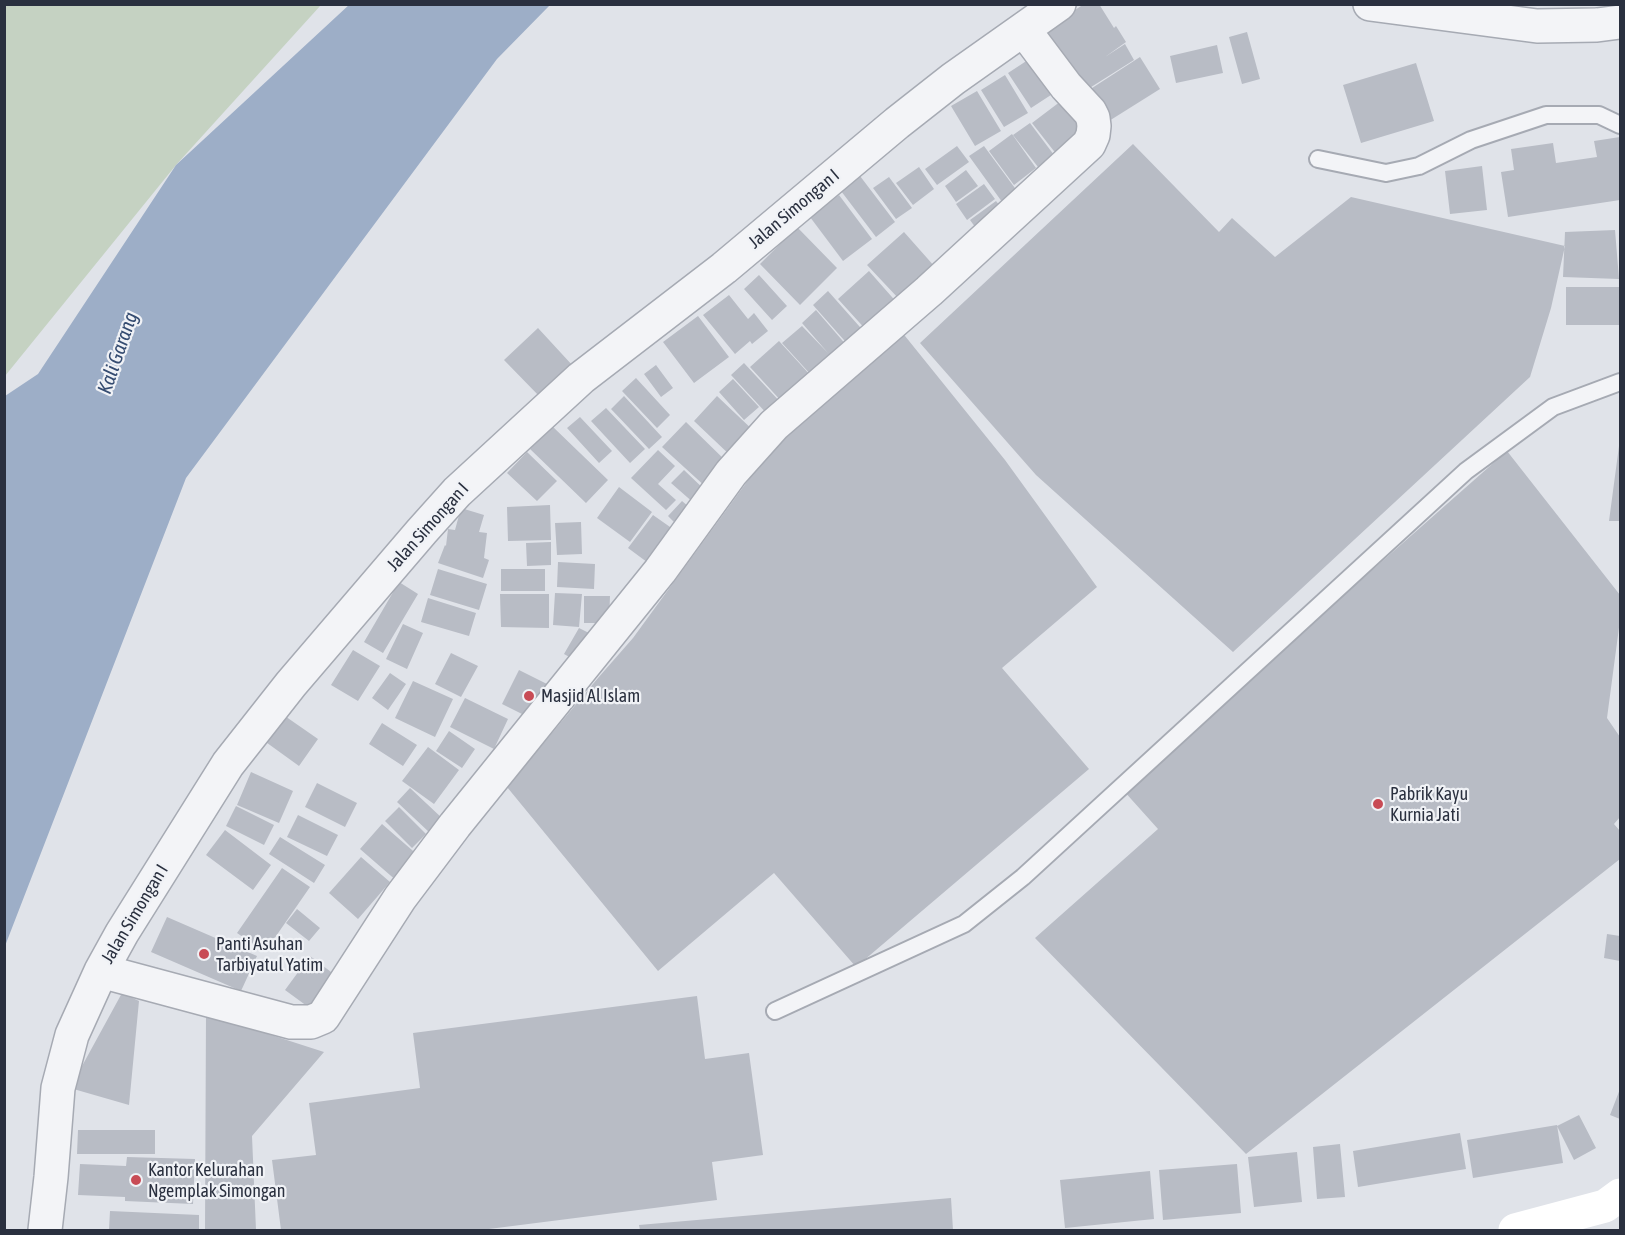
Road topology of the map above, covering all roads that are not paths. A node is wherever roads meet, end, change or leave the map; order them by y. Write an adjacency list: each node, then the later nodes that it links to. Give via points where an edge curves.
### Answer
1 (1059, 4): 4 (street, Jalan Simongan I)
2 (1370, 4): 3 (street, via 1537,26)
3 (1620, 22)
4 (1024, 30): 8 (street, Jalan Simongan I, via 953,79 724,268 581,378 457,492 291,684 228,764); 8 (street, via 1090,112 1094,135 1089,144 929,291 774,425 731,472 660,571 400,898 323,1017 291,1022)
5 (1620, 125): 6 (lane, via 1599,115 1546,116 1471,140 1419,166 1386,173)
6 (1318, 159)
7 (1620, 382): 9 (lane, via 1553,406 1466,471 1023,878 964,924)
8 (101, 971): 11 (street, Jalan Simongan I, via 72,1035 57,1088)
9 (775, 1011)
10 (1615, 1207): 12 (main road)
11 (45, 1230)
12 (1515, 1230)

